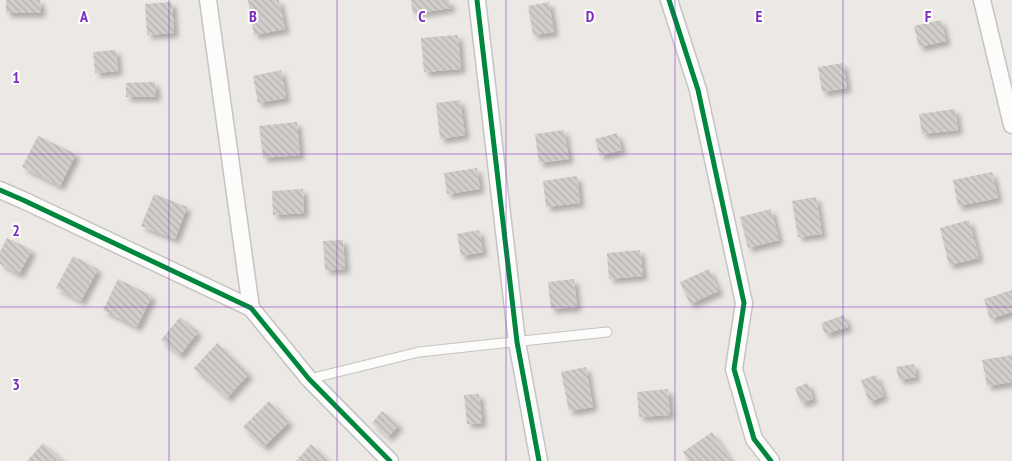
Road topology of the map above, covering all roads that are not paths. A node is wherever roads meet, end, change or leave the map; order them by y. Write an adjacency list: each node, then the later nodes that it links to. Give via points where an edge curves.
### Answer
1 (208, 0): 7 (street)
2 (477, 0): 9 (street)
3 (669, 0): 13 (street, via 698,90 744,303 734,370 754,439)
4 (982, 0): 5 (street)
5 (1012, 125)
6 (0, 190): 7 (street)
7 (250, 308): 10 (street)
8 (606, 332): 9 (lane)
9 (516, 342): 10 (lane, via 419,352); 12 (street)
10 (309, 378): 11 (street)
11 (390, 461)
12 (539, 461)
13 (771, 461)

